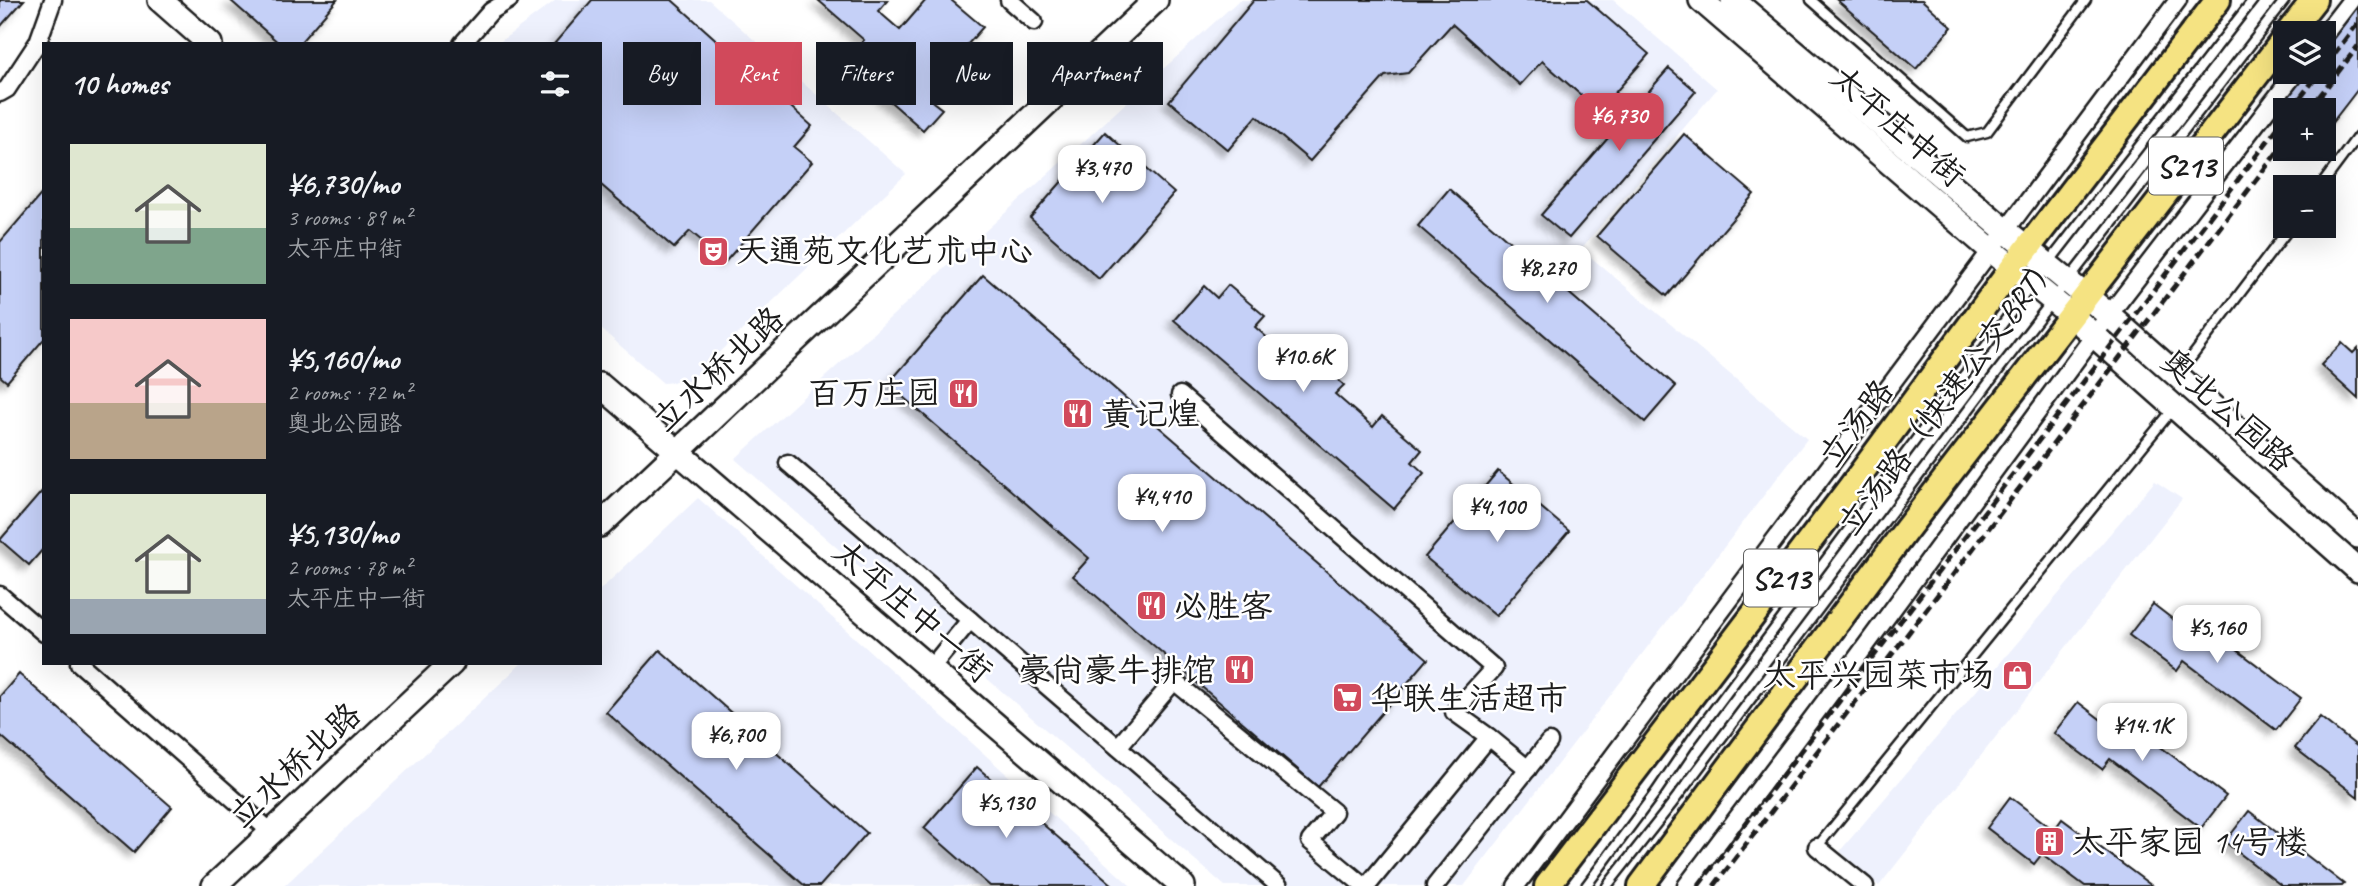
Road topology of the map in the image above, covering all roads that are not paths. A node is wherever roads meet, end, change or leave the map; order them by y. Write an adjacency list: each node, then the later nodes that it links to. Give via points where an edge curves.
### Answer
1 (53, 0): 23 (street, via 38,42)
2 (160, 0): 19 (street)
3 (509, 0): 20 (street, via 491,11)
4 (1009, 0): 18 (street)
5 (1156, 0): 39 (street, 立水桥北路)
6 (1701, 0): 28 (street, 太平庄中街)
7 (1733, 0): 26 (street, 太平庄中街)
8 (1811, 0): 9 (lane, via 1967,137 1987,132)
9 (2086, 0)
10 (2178, 0): 26 (street, 立汤路 / S213)
11 (2218, 0): 29 (main road, 立汤路 / S213)
12 (2253, 0): 30 (lane, 立汤路（快速公交BRT）)
13 (2285, 0): 32 (lane, 立汤路（快速公交BRT）)
14 (2314, 0): 16 (main road, S213)
15 (2351, 0): 17 (street)
16 (2298, 21)
17 (2335, 21)
18 (1034, 22)
19 (208, 42)
20 (464, 42)
21 (2273, 52): 32 (main road, S213)
22 (2287, 84): 33 (street, S213)
23 (0, 93)
24 (2358, 136): 25 (lane)
25 (2329, 175)
26 (2006, 231): 28 (street, 立汤路 / S213); 29 (street, 太平庄中街)
27 (2283, 238): 35 (lane)
28 (1991, 250): 29 (street, 太平庄中街); 61 (street, 立汤路 / S213)
29 (2020, 258): 30 (street); 31 (street, 太平庄中街); 62 (main road, 立汤路 / S213)
30 (2047, 265): 31 (lane, 立汤路（快速公交BRT）); 32 (street)
31 (2033, 283): 32 (street, 太平庄中街); 63 (lane, 立汤路（快速公交BRT）)
32 (2069, 298): 33 (street, 奥北公园路); 34 (street, 奥北公园路); 64 (lane, 立汤路（快速公交BRT）); 65 (main road, S213, via 1906,530)
33 (2109, 315): 34 (street, S213); 35 (street, 奥北公园路)
34 (2094, 336): 38 (street, 奥北公园路); 66 (street, S213)
35 (2185, 381): 38 (lane); 42 (street, 奥北公园路)
36 (602, 387): 39 (street, 太平庄中一街)
37 (1180, 395): 50 (street, via 1494,668 1454,712)
38 (2175, 407): 43 (street, 奥北公园路); 55 (lane)
39 (678, 453): 41 (street, 立水桥北路); 49 (street, 太平庄中一街)
40 (788, 463): 45 (street)
41 (602, 523)
42 (2358, 536)
43 (2358, 570)
44 (0, 595): 46 (street)
45 (970, 620): 49 (street); 52 (street)
46 (42, 626)
47 (81, 665): 54 (street)
48 (450, 665): 54 (street, 立水桥北路)
49 (930, 669): 57 (street, 太平庄中一街)
50 (1489, 737): 53 (street); 59 (street)
51 (1549, 742): 53 (street)
52 (1118, 747): 58 (street); 59 (street, via 1174,681 1334,812 1310,841)
53 (1528, 769): 60 (street)
54 (271, 832): 56 (street, 立水桥北路)
55 (1817, 846): 67 (street)
56 (214, 886)
57 (1182, 886)
58 (1279, 886)
59 (1366, 886)
60 (1435, 886)
61 (1516, 886)
62 (1547, 886)
63 (1586, 886)
64 (1606, 886)
65 (1641, 886)
66 (1686, 886)
67 (1865, 886)

